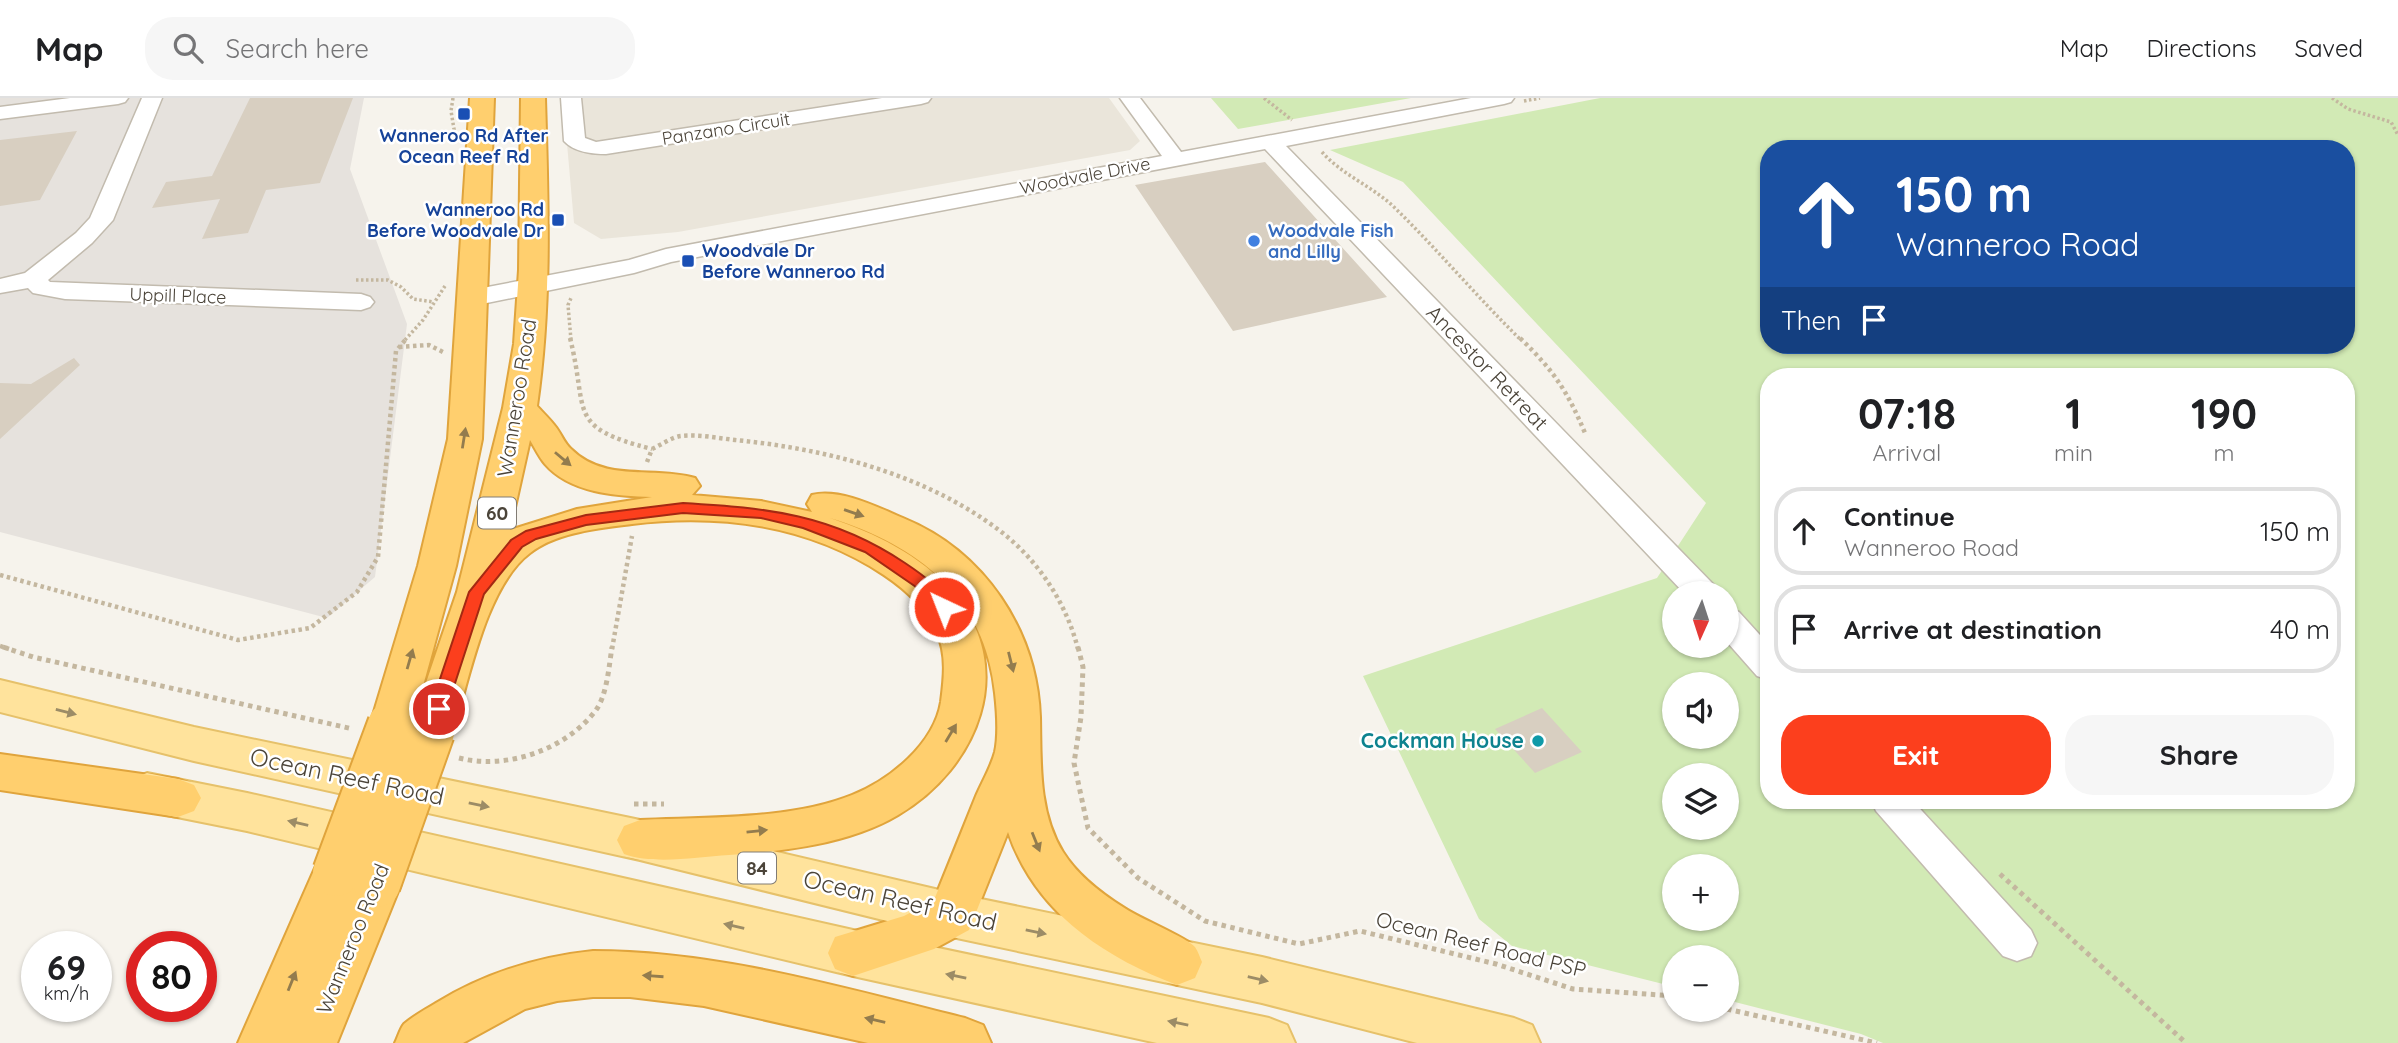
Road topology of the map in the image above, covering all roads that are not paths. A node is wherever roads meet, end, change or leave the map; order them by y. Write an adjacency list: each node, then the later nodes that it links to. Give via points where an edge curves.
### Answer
1 (118, 98): 9 (street)
2 (152, 98): 14 (street, via 102,220)
3 (482, 98): 16 (highway, 60)
4 (533, 98): 13 (highway, Wanneroo Road / 60)
5 (571, 98): 6 (street, Panzano Circuit, via 575,141 606,148)
6 (921, 98)
7 (1130, 98): 12 (street)
8 (1512, 100): 11 (street, Woodvale Drive)
9 (40, 103): 10 (street)
10 (0, 113)
11 (1270, 142): 12 (street, Woodvale Drive); 19 (street, Ancestor Retreat)
12 (1175, 159): 13 (street, Woodvale Drive, via 634,266)
13 (534, 278): 16 (street, Woodvale Drive); 18 (highway, Wanneroo Road / 60)
14 (33, 279): 15 (street); 17 (street, Uppill Place, via 42,288 65,292)
15 (0, 286)
16 (473, 290): 24 (highway, 60, one-way to 16, via 437,566 465,439)
17 (361, 302)
18 (520, 408): 20 (highway, Wanneroo Road / 60); 25 (highway, one-way to 25, via 558,457 602,481 648,487 738,487 835,506 878,521 948,561 994,614 1008,650 1018,711)
19 (1691, 581)
20 (477, 592): 24 (highway, Wanneroo Road / 60); 30 (highway, one-way to 20, via 813,825 867,809 900,790 955,730 967,691 958,631 944,607 897,565 841,534 761,513 720,509 614,515 531,535 516,544)
21 (1740, 635): 22 (street)
22 (1760, 657)
23 (0, 696): 30 (main road, Ocean Reef Road / 84, one-way to 30, via 194,744)
24 (411, 729): 31 (highway, Wanneroo Road / 60, bridge)
25 (1017, 751): 32 (highway); 35 (highway, one-way to 35, via 1032,837 1048,869 1104,925)
26 (0, 755): 28 (main road)
27 (0, 772): 28 (highway)
28 (178, 799): 34 (main road, one-way to 28)
29 (1897, 809): 33 (street)
30 (640, 840): 32 (main road, Ocean Reef Road / 84)
31 (356, 878): 36 (highway, 60, one-way to 31); 37 (highway, Wanneroo Road / 60)
32 (952, 915): 34 (highway, via 908,937); 35 (main road, Ocean Reef Road / 84, one-way to 35)
33 (2018, 943)
34 (853, 954): 40 (main road, one-way to 34)
35 (1177, 962): 41 (main road, Ocean Reef Road / 84, one-way to 41)
36 (264, 1043)
37 (311, 1043)
38 (421, 1043): 39 (highway, one-way to 38, via 744,990 624,975 576,976 523,986)
39 (965, 1043)
40 (1269, 1043)
41 (1514, 1043)

